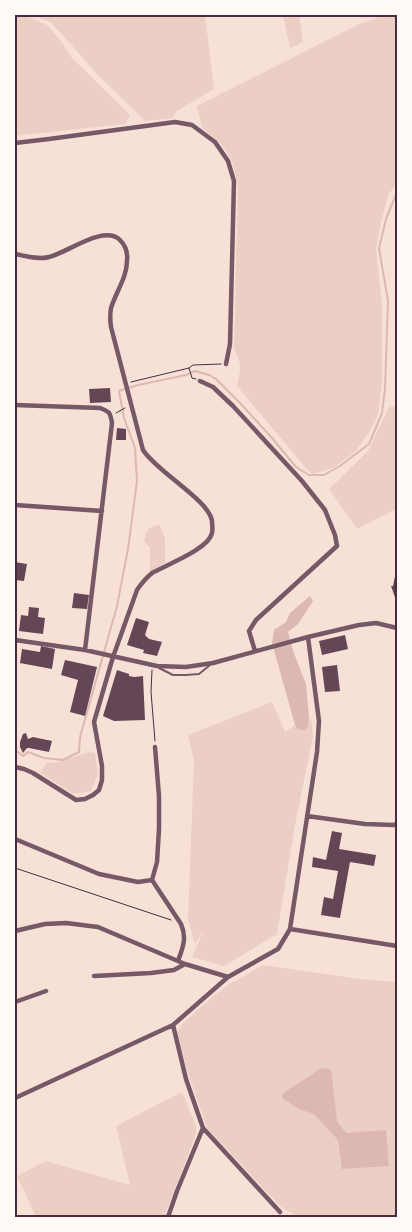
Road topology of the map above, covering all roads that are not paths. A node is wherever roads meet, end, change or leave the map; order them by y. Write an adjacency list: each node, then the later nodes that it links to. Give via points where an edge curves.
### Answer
1 (15, 143): 3 (street, via 175,122 192,125 215,142 228,161 234,181 230,344)
2 (15, 254): 13 (street, via 49,258 104,235 118,237 125,245 128,263 110,318 143,450 159,468 203,504 211,518 212,533 201,547 152,573 142,582)
3 (226, 364)
4 (200, 381): 12 (street, via 213,387 233,406 302,481 324,510 335,535 337,546 256,620 250,631)
5 (15, 405): 7 (street, via 108,411 112,423)
6 (15, 506): 7 (street)
7 (102, 511): 11 (street)
8 (397, 628): 9 (street, via 376,623)
9 (308, 637): 12 (street); 18 (street, via 319,721)
10 (15, 640): 11 (street)
11 (85, 650): 13 (street)
12 (255, 652): 14 (street)
13 (113, 657): 15 (street); 17 (street, via 94,722 102,766 99,790 85,799 76,800 33,773)
14 (213, 663): 15 (street); 15 (lane, via 199,674 186,675 172,674)
15 (154, 666)
16 (155, 747): 21 (street, via 159,829 157,862)
17 (15, 767)
18 (308, 816): 19 (street, via 365,824); 22 (street)
19 (397, 824)
20 (15, 839): 21 (street, via 99,874 138,882)
21 (152, 880): 25 (street, via 184,932 184,944)
22 (290, 929): 24 (street); 28 (street, via 278,949)
23 (15, 931): 25 (street, via 45,924 98,927)
24 (397, 946)
25 (178, 960): 26 (street)
26 (185, 964): 27 (street, via 174,970); 28 (street)
27 (94, 976)
28 (228, 977): 31 (street)
29 (46, 991): 30 (street)
30 (15, 1002)
31 (173, 1025): 32 (street); 33 (street, via 186,1079)
32 (15, 1098)
33 (203, 1128): 34 (street); 35 (street)
34 (280, 1212)
35 (168, 1217)

